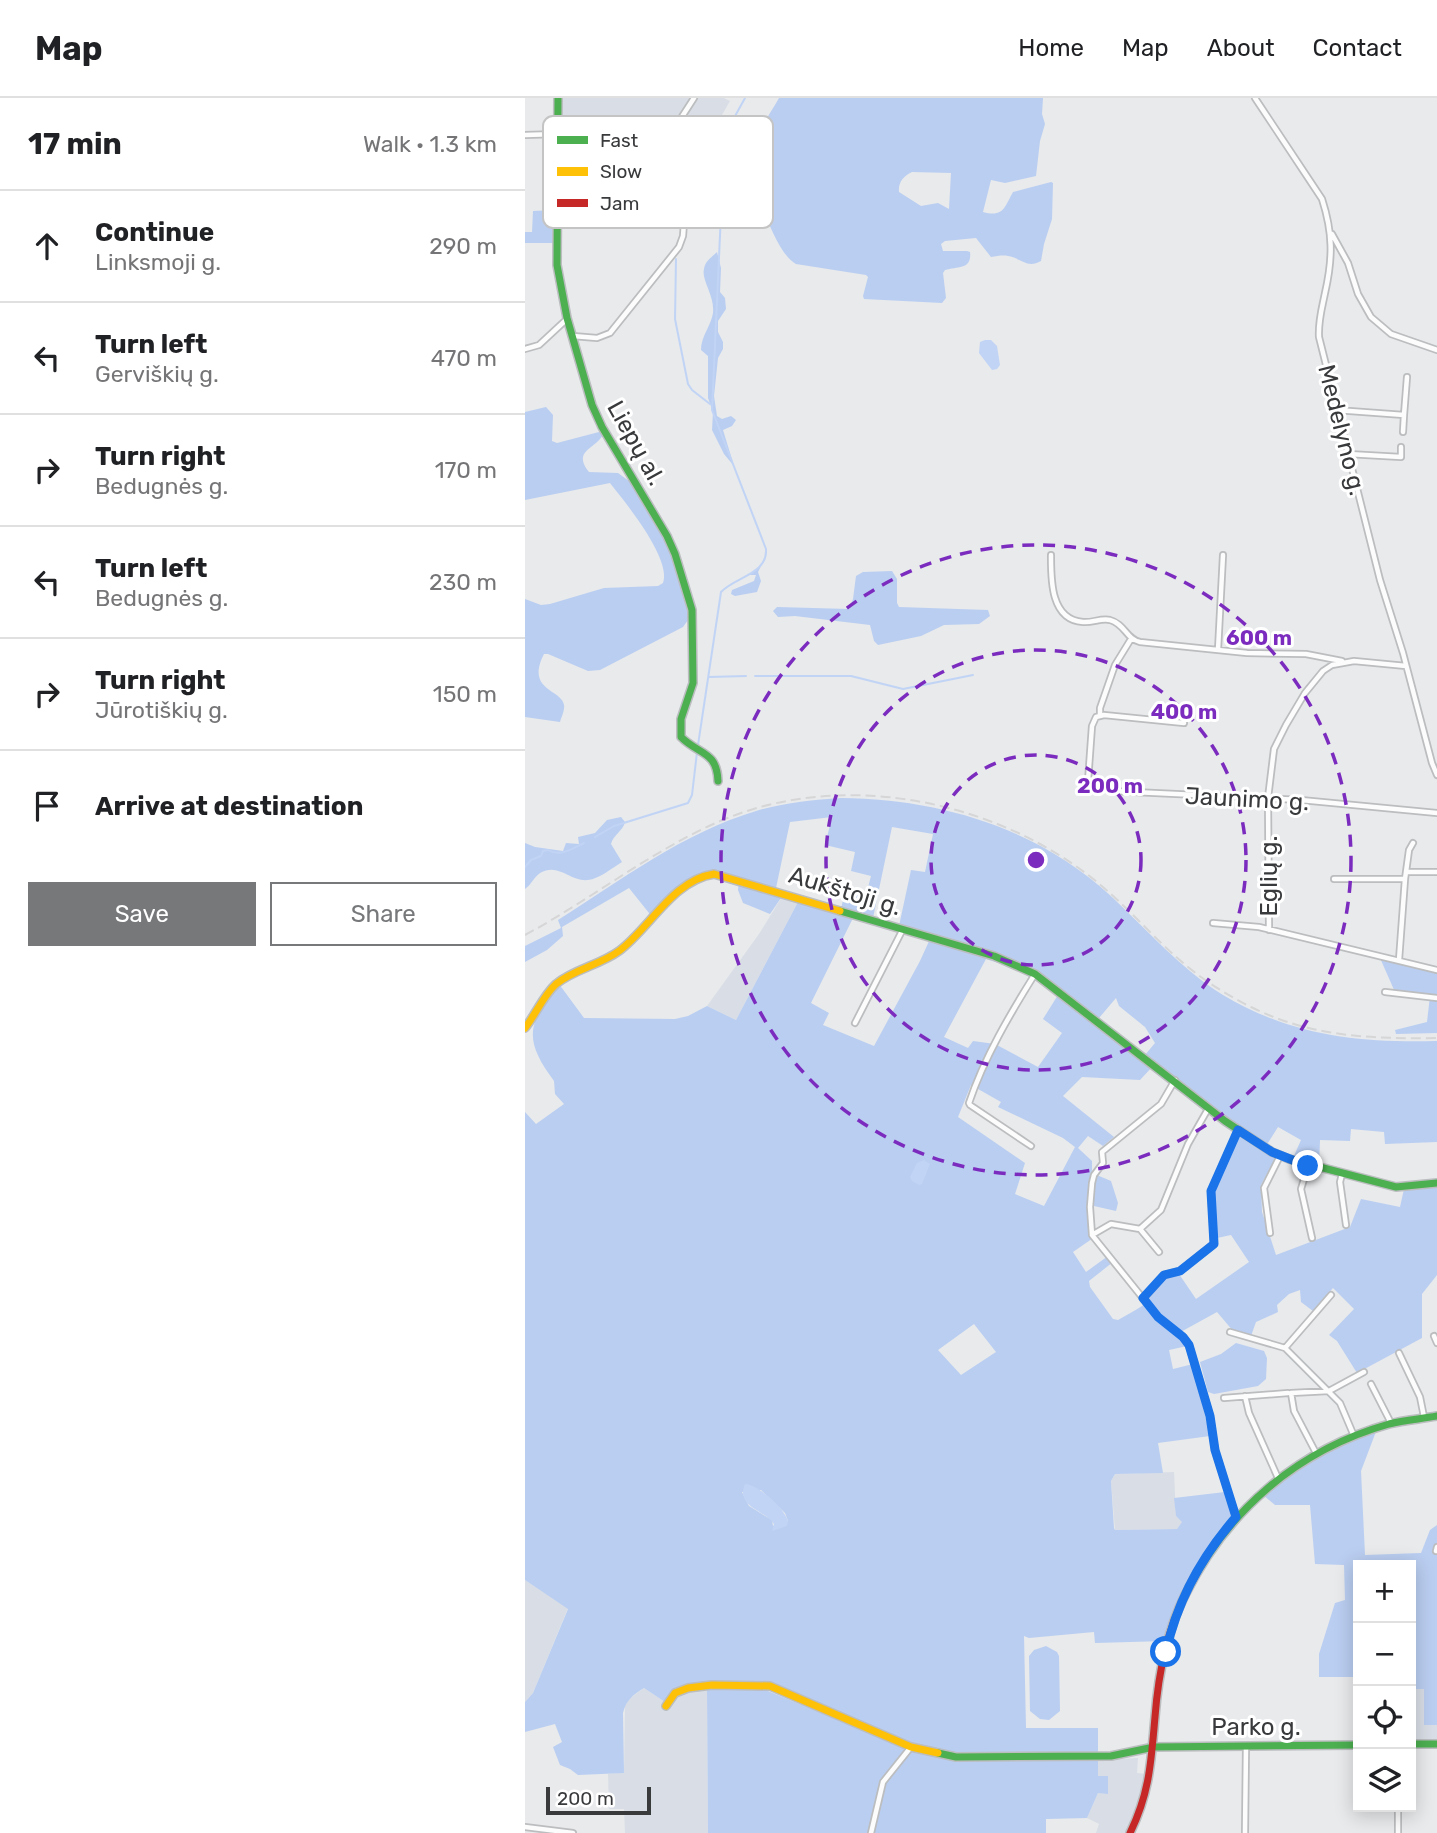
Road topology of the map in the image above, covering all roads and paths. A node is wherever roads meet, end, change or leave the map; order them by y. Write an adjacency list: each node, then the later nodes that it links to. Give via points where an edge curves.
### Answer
1 (558, 98): 4 (street, Liepų al.)
2 (694, 98): 5 (street)
3 (1255, 98): 10 (street, Medelyno g., via 1322,199)
4 (558, 116)
5 (682, 116)
6 (543, 134): 7 (street)
7 (525, 135)
8 (557, 228): 13 (street, Liepų al., via 557,265)
9 (684, 228): 15 (street, via 679,247 610,333)
10 (1331, 233): 11 (street); 12 (street, Medelyno g.)
11 (1344, 256): 12 (street); 18 (street, via 1363,304 1378,324 1403,339)
12 (1330, 257): 20 (street, Medelyno g., via 1318,325)
13 (567, 318): 14 (street, Liepų al.); 17 (street, via 539,345)
14 (573, 336): 15 (street); 16 (street, Liepų al.)
15 (585, 339): 16 (street)
16 (576, 347): 34 (street, Liepų al., via 602,427 675,554 693,621 693,683 681,719 681,737 712,760)
17 (525, 349)
18 (1437, 350)
19 (1407, 377): 21 (street)
20 (1336, 410): 21 (street); 24 (street, Medelyno g.)
21 (1404, 415): 22 (street)
22 (1403, 432)
23 (1401, 447): 24 (street, via 1401,457)
24 (1348, 454): 30 (street, Medelyno g.)
25 (1051, 555): 27 (street, via 1053,592 1064,614 1083,622 1115,622)
26 (1223, 555): 28 (street)
27 (1132, 639): 28 (street); 31 (street, via 1115,665)
28 (1217, 650): 29 (street, via 1306,654)
29 (1342, 662): 30 (street); 35 (street, Eglių g., via 1324,671 1286,725 1274,749)
30 (1406, 666): 33 (street, Medelyno g.)
31 (1100, 715): 32 (street); 35 (street, Jaunimo g., via 1092,726 1087,773 1091,785 1112,791)
32 (1184, 723)
33 (1436, 774)
34 (718, 781)
35 (1268, 798): 36 (street, Jaunimo g.); 44 (street, Eglių g.)
36 (1437, 813)
37 (1413, 843): 38 (street)
38 (1408, 872): 39 (street); 41 (street)
39 (1437, 872)
40 (1334, 879): 41 (street)
41 (1405, 879): 45 (street)
42 (1213, 923): 44 (street)
43 (903, 929): 47 (street, Aukštoji g., via 1005,960); 50 (street); 51 (street, Aukštoji g., via 707,873 678,893 626,946 554,986)
44 (1269, 930): 45 (street)
45 (1399, 960): 46 (street)
46 (1437, 970)
47 (1035, 974): 52 (street, Aukštoji g.); 55 (street, via 978,1077 969,1103)
48 (1385, 992): 49 (street)
49 (1437, 998)
50 (855, 1023)
51 (525, 1028)
52 (1175, 1080): 53 (street, Aukštoji g.); 63 (street, via 1161,1104 1103,1152 1102,1166 1091,1183)
53 (1208, 1109): 54 (street, Aukštoji g.); 61 (street, via 1161,1210)
54 (1238, 1130): 56 (street, Aukštoji g.); 67 (street, via 1211,1191 1214,1244 1180,1271 1164,1275)
55 (1031, 1146)
56 (1280, 1156): 57 (street, Aukštoji g.); 62 (street, via 1264,1188)
57 (1308, 1166): 58 (street, Aukštoji g.); 64 (street, via 1301,1189)
58 (1342, 1174): 59 (street, Aukštoji g., via 1396,1187); 60 (street)
59 (1437, 1183)
60 (1346, 1225)
61 (1140, 1229): 63 (street, via 1111,1224); 65 (street)
62 (1270, 1233)
63 (1092, 1235): 67 (street)
64 (1312, 1238)
65 (1159, 1252)
66 (1331, 1295): 71 (street)
67 (1143, 1298): 85 (street, via 1189,1345)
68 (1230, 1332): 71 (street)
69 (1433, 1336): 70 (street)
70 (1437, 1343)
71 (1286, 1348): 75 (street)
72 (1399, 1353): 80 (street)
73 (1364, 1372): 75 (street)
74 (1371, 1384): 81 (street)
75 (1329, 1391): 76 (street); 82 (street, via 1344,1409)
76 (1290, 1393): 77 (street); 83 (street)
77 (1245, 1396): 78 (street); 84 (street)
78 (1224, 1398)
79 (1437, 1416): 80 (street)
80 (1425, 1417): 81 (street)
81 (1391, 1423): 82 (street)
82 (1353, 1436): 83 (street)
83 (1316, 1453): 84 (street)
84 (1278, 1478): 85 (street)
85 (1236, 1517): 92 (street, via 1202,1560 1174,1623 1155,1714)
86 (666, 1706): 91 (street, Parko g., via 680,1690 698,1686 770,1686)
87 (1416, 1744): 88 (street)
88 (1437, 1744)
89 (1246, 1745): 90 (street, Parko g.); 92 (street, Parko g.); 98 (street)
90 (1353, 1745)
91 (912, 1747): 92 (street, Parko g., via 970,1757 1111,1756); 96 (street, via 883,1782)
92 (1154, 1747): 97 (street, via 1146,1802)
93 (1398, 1812): 99 (street)
94 (525, 1827): 95 (street)
95 (573, 1833)
96 (871, 1833)
97 (1130, 1833)
98 (1245, 1833)
99 (1398, 1833)

